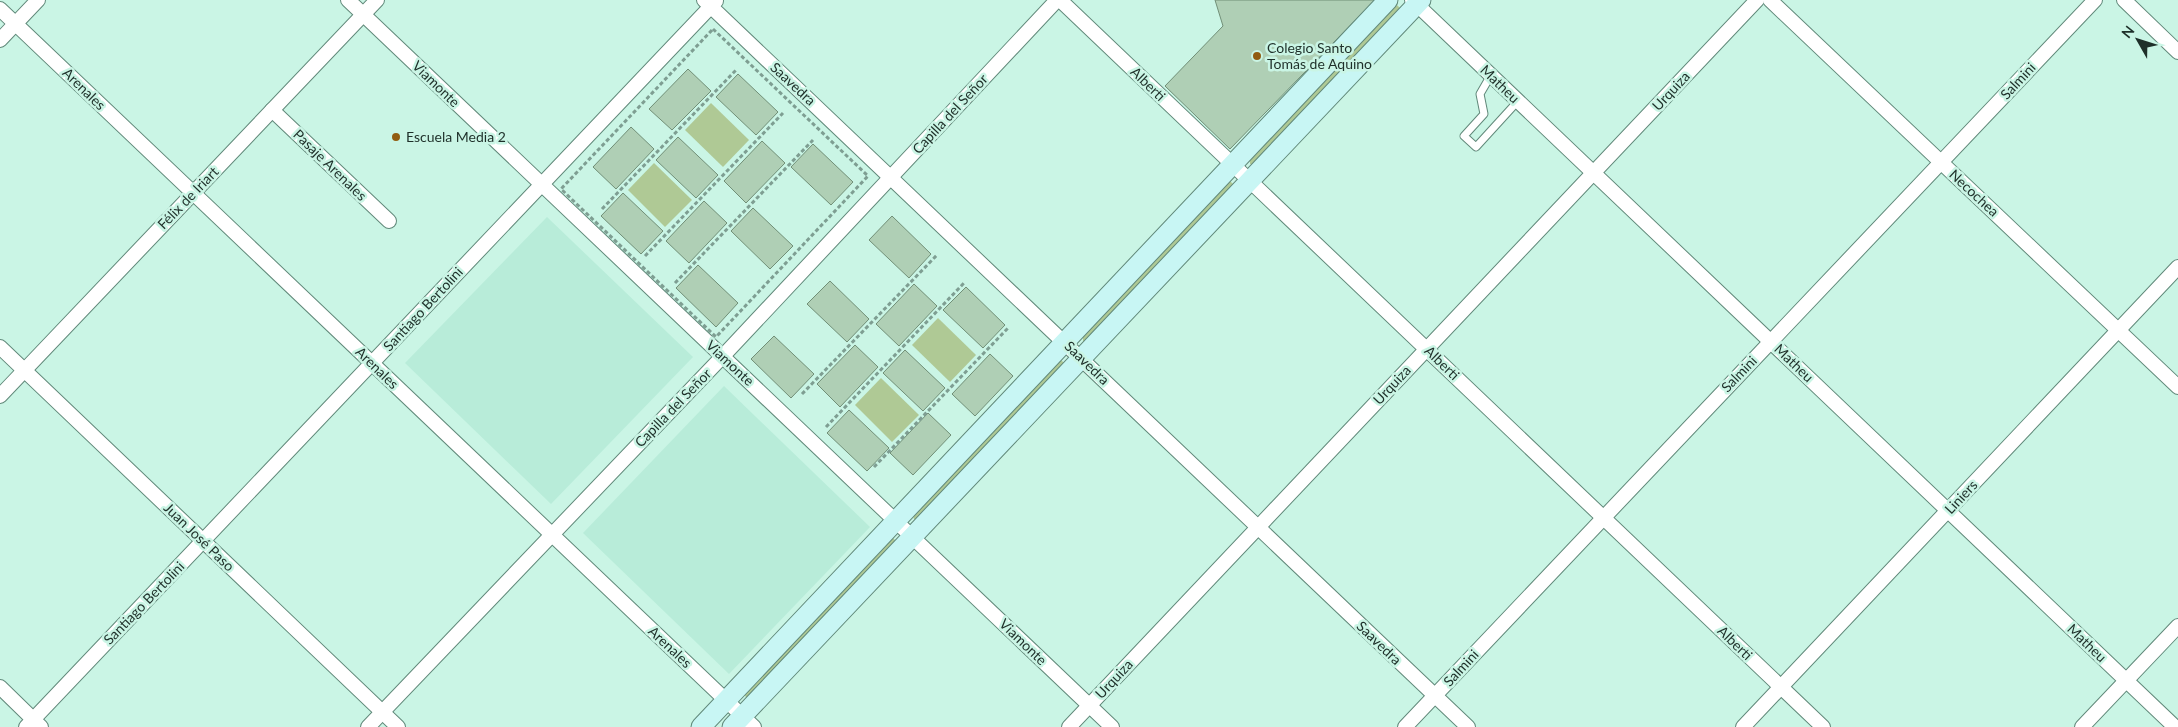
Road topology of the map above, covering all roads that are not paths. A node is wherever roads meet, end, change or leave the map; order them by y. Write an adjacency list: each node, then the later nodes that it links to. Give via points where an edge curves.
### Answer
1 (38, 0): 14 (street)
2 (348, 0): 13 (street, Viamonte)
3 (377, 0): 13 (street, Félix de Iriart)
4 (1058, 0): 21 (street, Alberti); 23 (street, Capilla del Señor)
5 (1388, 0): 21 (main road)
6 (1757, 0): 22 (street, Urquiza)
7 (1770, 0): 20 (street, Necochea)
8 (2094, 0): 20 (street, Salmini)
9 (2124, 0): 16 (street)
10 (1417, 1): 17 (street, Matheu); 24 (main road)
11 (710, 2): 23 (street, Saavedra); 25 (street, Santiago Bertolini)
12 (0, 9): 14 (street, Arenales)
13 (363, 14): 19 (street, Félix de Iriart); 25 (street, Viamonte)
14 (15, 24): 15 (street); 26 (street, Arenales)
15 (0, 40)
16 (2178, 52)
17 (1491, 75): 18 (street, Matheu); 18 (lane, via 1480,94 1484,114 1464,136 1476,147)
18 (1518, 101): 22 (street, Matheu)
19 (272, 110): 26 (street, Félix de Iriart); 27 (street, Pasaje Arenales)
20 (1941, 162): 29 (street, Necochea); 30 (street, Salmini)
21 (1233, 164): 24 (street, Alberti); 31 (main road)
22 (1594, 173): 30 (street, Matheu); 33 (street, Urquiza)
23 (891, 177): 31 (street, Saavedra); 34 (street, Capilla del Señor)
24 (1250, 181): 33 (street, Alberti); 35 (main road)
25 (541, 184): 34 (street, Viamonte); 36 (street, Santiago Bertolini)
26 (193, 193): 36 (street, Arenales); 37 (street, Félix de Iriart)
27 (389, 221)
28 (2178, 267): 29 (street, Liniers)
29 (2118, 330): 38 (street, Necochea); 40 (street, Liniers)
30 (1771, 341): 40 (street, Matheu); 41 (street, Salmini)
31 (1065, 342): 35 (street, Saavedra); 42 (main road)
32 (0, 348): 37 (street, Juan José Paso)
33 (1427, 349): 41 (street, Alberti); 43 (street, Urquiza)
34 (723, 356): 42 (street, Viamonte); 44 (street, Capilla del Señor)
35 (1082, 358): 43 (street, Saavedra); 45 (main road)
36 (371, 363): 44 (street, Arenales); 46 (street, Santiago Bertolini)
37 (24, 371): 39 (street, Félix de Iriart); 46 (street, Juan José Paso)
38 (2178, 387)
39 (0, 396)
40 (1948, 511): 48 (street, Matheu); 49 (street, Liniers)
41 (1604, 518): 49 (street, Alberti); 51 (street, Salmini)
42 (896, 521): 45 (street, Viamonte); 52 (main road)
43 (1258, 527): 51 (street, Saavedra); 53 (street, Urquiza)
44 (551, 534): 52 (street, Arenales); 54 (street, Capilla del Señor)
45 (912, 536): 53 (street, Viamonte); 55 (main road)
46 (203, 540): 54 (street, Juan José Paso); 56 (street, Santiago Bertolini)
47 (2178, 626): 48 (street)
48 (2126, 680): 66 (street); 67 (street, Matheu)
49 (1781, 687): 64 (street, Liniers); 65 (street, Alberti)
50 (0, 688): 56 (street)
51 (1435, 696): 62 (street, Salmini); 63 (street, Saavedra)
52 (726, 700): 55 (street, Arenales); 59 (main road)
53 (1089, 705): 60 (street, Urquiza); 61 (street, Viamonte)
54 (383, 712): 57 (street, Capilla del Señor); 58 (street, Juan José Paso)
55 (743, 723)
56 (33, 724)
57 (368, 727)
58 (398, 727)
59 (700, 727)
60 (1069, 727)
61 (1112, 727)
62 (1405, 727)
63 (1468, 727)
64 (1743, 727)
65 (1823, 727)
66 (2082, 727)
67 (2175, 727)

